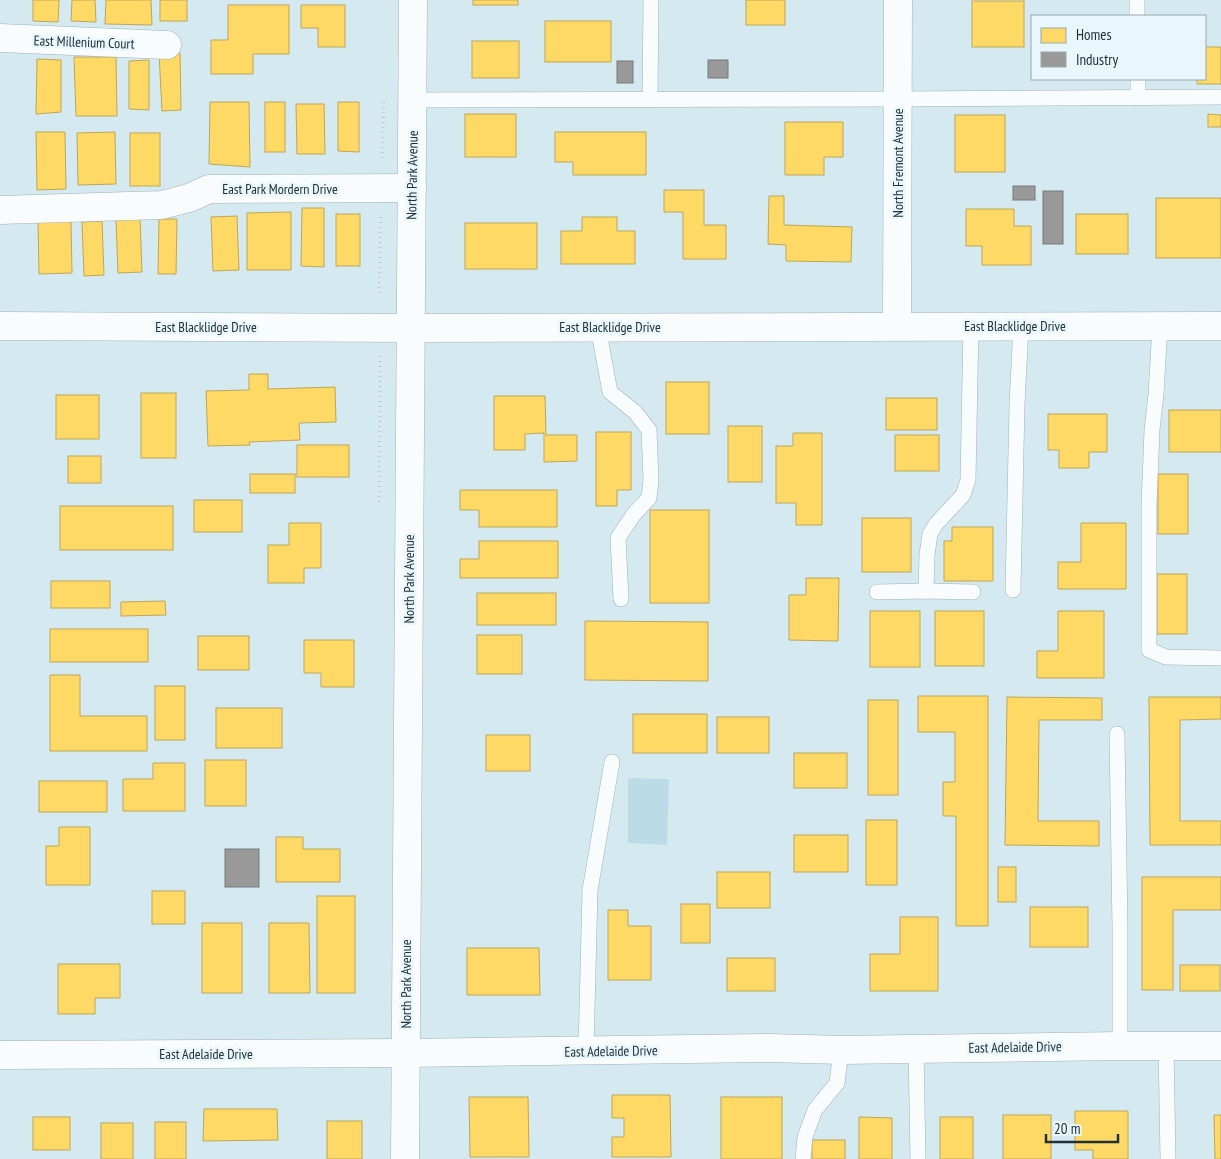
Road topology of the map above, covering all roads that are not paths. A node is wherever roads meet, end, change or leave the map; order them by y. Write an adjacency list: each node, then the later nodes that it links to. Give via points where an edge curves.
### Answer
1 (414, 0): 12 (street, North Park Avenue)
2 (651, 0): 13 (lane)
3 (898, 0): 11 (street, North Fremont Avenue)
4 (1137, 0): 5 (lane)
5 (1137, 15)
6 (0, 38): 7 (street, East Millenium Court)
7 (167, 46)
8 (1138, 80): 10 (lane)
9 (1221, 97): 10 (lane)
10 (1138, 98): 11 (lane)
11 (898, 99): 13 (lane); 17 (street, North Fremont Avenue)
12 (413, 100): 13 (lane); 14 (street, North Park Avenue)
13 (650, 100)
14 (412, 188): 15 (street, East Park Mordern Drive, via 209,189 162,205); 23 (street, North Park Avenue)
15 (0, 210)
16 (0, 326): 23 (street, East Blacklidge Drive)
17 (897, 326): 18 (street, East Blacklidge Drive); 22 (street, East Blacklidge Drive)
18 (971, 326): 19 (street, East Blacklidge Drive); 25 (lane, via 968,480 964,495 930,534)
19 (1021, 326): 20 (street, East Blacklidge Drive); 24 (lane)
20 (1160, 326): 21 (street, East Blacklidge Drive); 29 (lane, via 1151,440 1149,650 1166,657)
21 (1221, 326)
22 (598, 327): 23 (street, East Blacklidge Drive); 28 (lane, via 610,392 635,412 649,430 649,498 618,538)
23 (410, 328): 38 (street, North Park Avenue)
24 (1012, 590)
25 (926, 591): 26 (lane); 27 (lane)
26 (877, 592)
27 (973, 592)
28 (621, 599)
29 (1221, 658)
30 (1117, 734): 32 (lane)
31 (612, 762): 37 (lane, via 590,890)
32 (1120, 1046): 33 (street, East Adelaide Drive); 35 (street, East Adelaide Drive)
33 (1166, 1046): 34 (street, East Adelaide Drive); 43 (lane)
34 (1221, 1046)
35 (916, 1049): 36 (street, East Adelaide Drive); 42 (lane)
36 (841, 1050): 37 (street, East Adelaide Drive); 41 (lane, via 837,1082 815,1110 805,1137)
37 (586, 1051): 38 (street, East Adelaide Drive)
38 (406, 1053): 39 (street, East Adelaide Drive); 40 (street, North Park Avenue)
39 (0, 1055)
40 (406, 1159)
41 (803, 1159)
42 (918, 1159)
43 (1168, 1159)

